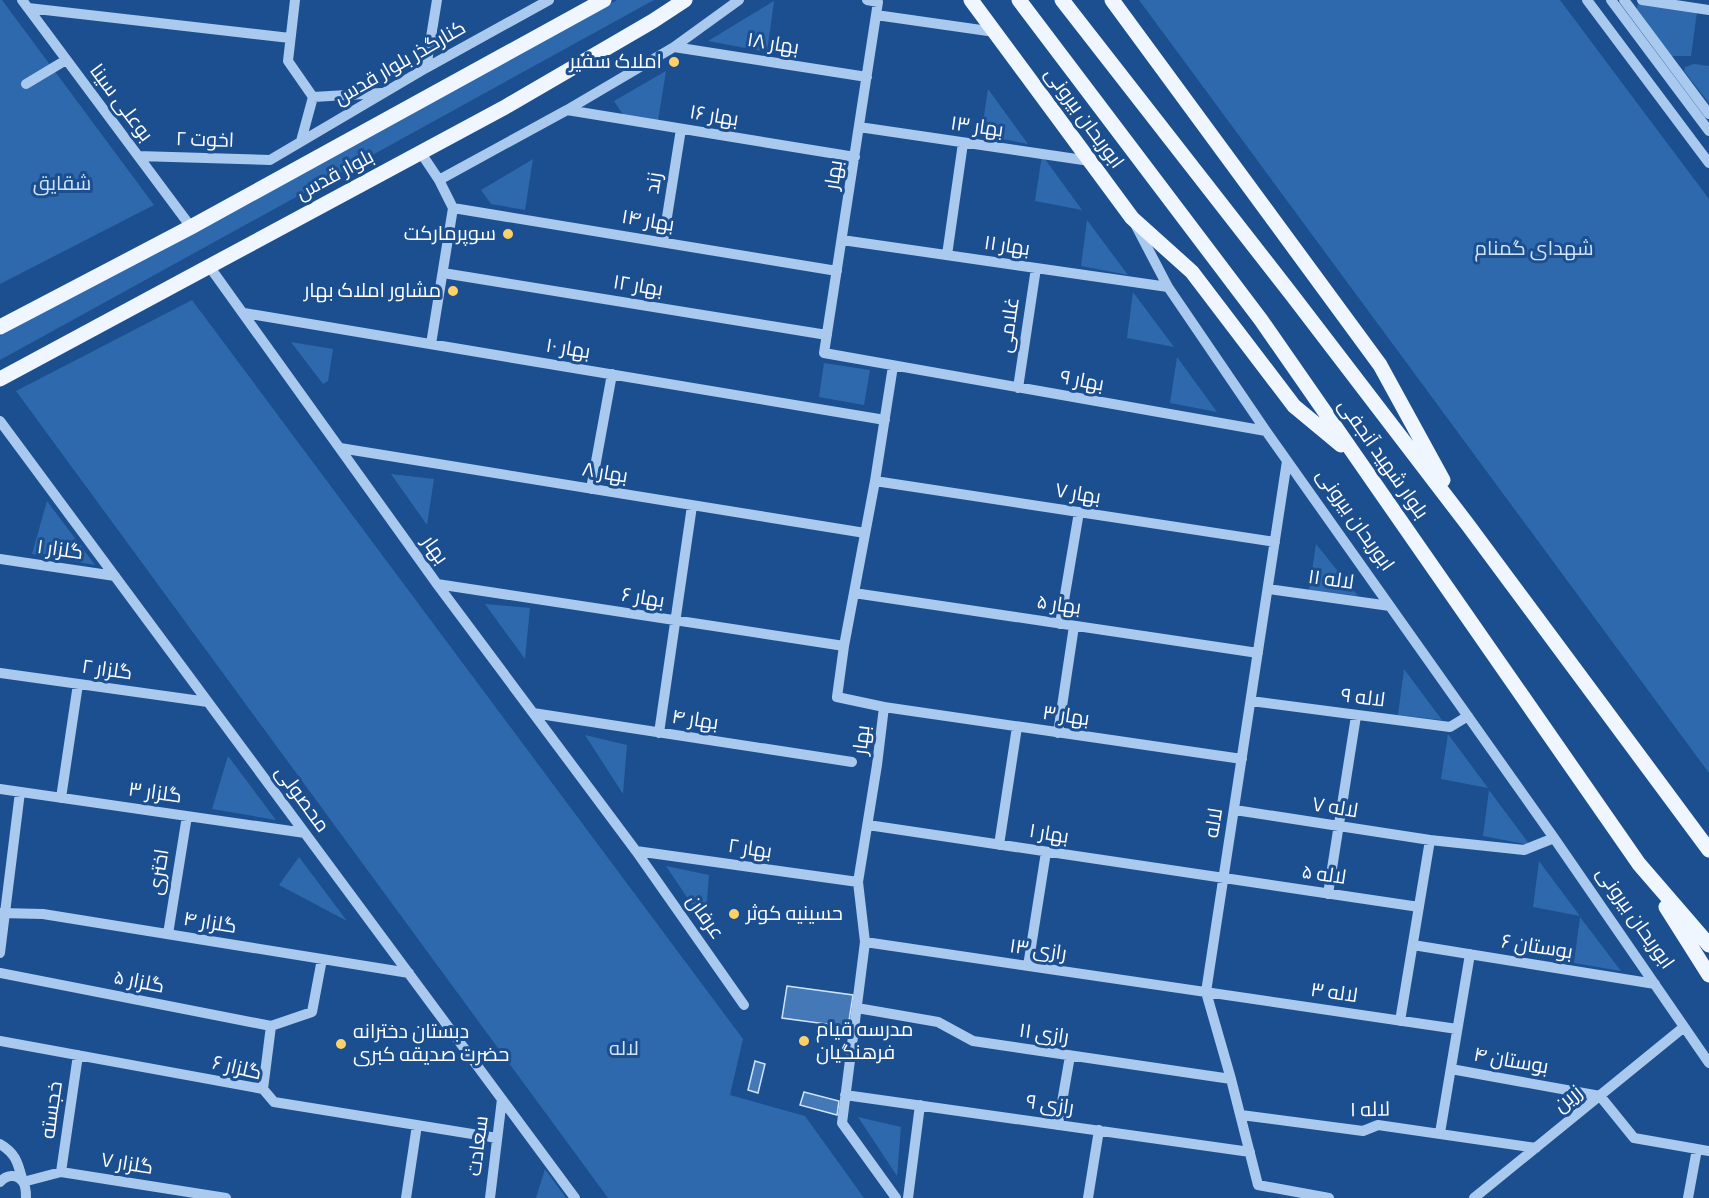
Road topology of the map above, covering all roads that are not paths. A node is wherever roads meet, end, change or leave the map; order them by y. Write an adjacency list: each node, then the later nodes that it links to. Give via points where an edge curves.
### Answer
1 (295, 0): 20 (street)
2 (437, 0): 23 (street)
3 (549, 0): 23 (street, کنارگذر بلوار قدس)
4 (604, 0): 44 (main road, بلوار قدس)
5 (686, 0): 35 (main road, بلوار قدس)
6 (739, 0): 21 (street)
7 (867, 0): 18 (street, بهار, via 879,2)
8 (971, 0): 19 (main road, ابوریحان بیرونی)
9 (1019, 0): 66 (main road, بلوار شهید آنجفی, via 1261,320)
10 (1062, 0): 72 (main road, بلوار شهید آنجفی)
11 (1112, 0): 72 (main road, via 1380,365)
12 (1587, 0): 40 (street)
13 (1611, 0): 29 (street)
14 (1624, 0): 29 (street)
15 (1642, 0): 17 (street)
16 (25, 4): 20 (street); 22 (street, بوعلی سینا)
17 (1709, 10)
18 (876, 15): 19 (street); 24 (street, بهار)
19 (995, 33): 39 (main road, ابوریحان بیرونی)
20 (290, 38): 27 (street, via 288,61)
21 (674, 47): 24 (street, بهار ۱۸); 28 (street)
22 (66, 60): 25 (street); 36 (street, بوعلی سینا)
23 (426, 68): 26 (street, کنارگذر بلوار قدس)
24 (867, 77): 30 (street, بهار)
25 (26, 84)
26 (384, 93): 27 (street); 33 (street, کنارگذر بلوار قدس)
27 (313, 97): 33 (street)
28 (567, 110): 31 (street, بهار ۱۶); 41 (street)
29 (1707, 119): 32 (street)
30 (859, 127): 34 (street, بهار ۱۳); 37 (street, بهار)
31 (681, 129): 37 (street, بهار ۱۶); 46 (street, زند)
32 (1709, 131)
33 (301, 141): 38 (street, کنارگذر بلوار قدس)
34 (963, 143): 39 (street, بهار ۱۳); 47 (street)
35 (421, 153): 41 (street); 48 (main road, بلوار قدس)
36 (138, 156): 38 (street, اخوت ۲); 44 (street, بوعلی سینا)
37 (855, 157): 45 (street, بهار)
38 (270, 160)
39 (1090, 162): 43 (main road, ابوریحان بیرونی)
40 (1709, 163)
41 (439, 180): 42 (street)
42 (453, 208): 46 (street, بهار ۱۴); 51 (street)
43 (1132, 218): 52 (street, ابوریحان بیرونی); 66 (main road, via 1192,272 1294,406)
44 (191, 227): 54 (main road, بلوار قدس)
45 (842, 240): 47 (street, بهار ۱۱); 50 (street, بهار)
46 (663, 242): 50 (street, بهار ۱۴)
47 (946, 255): 49 (street, بهار ۱۱)
48 (210, 266): 53 (street, بهار); 60 (main road, بلوار قدس)
49 (1036, 268): 52 (street, بهار ۱۱); 61 (street, غلامی)
50 (837, 271): 55 (street, بهار)
51 (443, 273): 55 (street, بهار ۱۲); 56 (street)
52 (1168, 286): 64 (street, ابوریحان بیرونی)
53 (244, 313): 56 (street, بهار ۱۰); 65 (street, بهار)
54 (0, 327)
55 (827, 335): 57 (street, بهار)
56 (431, 344): 59 (street, بهار ۱۰)
57 (824, 353): 58 (street, بهار ۹)
58 (893, 366): 61 (street, بهار ۹); 62 (street, بهار)
59 (612, 374): 62 (street, بهار ۱۰); 69 (street)
60 (0, 379)
61 (1018, 388): 64 (street, بهار ۹)
62 (885, 420): 68 (street, بهار)
63 (0, 421): 76 (street, محصولی)
64 (1266, 431): 67 (street, ابوریحان بیرونی)
65 (340, 448): 69 (street, بهار ۸); 77 (street, بهار)
66 (1355, 456): 113 (main road, بلوار شهید آنجفی)
67 (1287, 461): 74 (street, لاله); 80 (street, ابوریحان بیرونی)
68 (875, 481): 71 (street, بهار ۷); 73 (street, بهار)
69 (591, 489): 70 (street, بهار ۸)
70 (692, 506): 73 (street, بهار ۸); 81 (street)
71 (1078, 512): 74 (street, بهار ۷); 82 (street)
72 (1468, 525): 111 (main road, بلوار شهید آنجفی)
73 (865, 533): 79 (street, بهار)
74 (1275, 542): 78 (street, لاله)
75 (0, 559): 76 (street, گلزار ۱)
76 (115, 576): 89 (street, محصولی)
77 (437, 584): 81 (street, بهار ۶); 91 (street, بهار)
78 (1268, 589): 80 (street, لاله ۱۱); 85 (street, لاله)
79 (854, 593): 82 (street, بهار ۵); 84 (street, بهار)
80 (1390, 606): 93 (street, ابوریحان بیرونی)
81 (676, 621): 84 (street, بهار ۶); 95 (street)
82 (1060, 624): 83 (street, بهار ۵)
83 (1074, 626): 85 (street, بهار ۵); 96 (street)
84 (844, 646): 90 (street, بهار, via 837,698)
85 (1258, 653): 88 (street, لاله)
86 (0, 673): 87 (street, گلزار ۲)
87 (78, 684): 89 (street, گلزار ۲); 101 (street)
88 (1251, 701): 92 (street, لاله ۹); 97 (street, لاله)
89 (208, 702): 106 (street, محصولی)
90 (884, 707): 94 (street, بهار ۳); 104 (street, بهار)
91 (533, 713): 95 (street, بهار ۴); 110 (street, بهار)
92 (1356, 716): 93 (street, لاله ۹, via 1450,727); 105 (street)
93 (1468, 716): 107 (street, ابوریحان بیرونی)
94 (1017, 727): 96 (street, بهار ۳); 109 (street)
95 (659, 733): 98 (street, بهار ۴)
96 (1058, 733): 97 (street, بهار ۳)
97 (1242, 759): 102 (street, لاله)
98 (852, 762)
99 (0, 789): 100 (street, گلزار ۳)
100 (20, 792): 101 (street, گلزار ۳); 118 (street)
101 (61, 798): 103 (street, گلزار ۳)
102 (1235, 810): 105 (street, لاله ۷); 114 (street, لاله)
103 (187, 816): 106 (street, گلزار ۳); 119 (street, اختری)
104 (868, 825): 109 (street, بهار ۱); 115 (street, بهار)
105 (1339, 827): 108 (street, لاله ۷); 116 (street)
106 (305, 833): 128 (street, محصولی)
107 (1554, 838): 108 (street, لاله ۷, via 1524,850); 130 (street, ابوریحان بیرونی)
108 (1430, 840): 117 (street)
109 (999, 845): 112 (street, بهار ۱)
110 (636, 850): 115 (street, بهار ۲); 132 (street, عرفان)
111 (1709, 850)
112 (1046, 852): 114 (street, بهار ۱); 126 (street)
113 (1639, 864): 122 (main road, بلوار شهید آنجفی); 129 (main road)
114 (1224, 879): 116 (street, لاله ۵); 131 (street, لاله)
115 (858, 882): 120 (street, بهار)
116 (1328, 894): 117 (street, لاله ۵)
117 (1419, 907): 121 (street)
118 (2, 913): 119 (street, گلزار ۴, via 44,914); 123 (street)
119 (168, 934): 125 (street, گلزار ۴)
120 (865, 942): 126 (street, رازی ۱۳); 133 (street, بهار)
121 (1413, 945): 124 (street, بوستان ۶); 134 (street)
122 (1709, 945)
123 (0, 953)
124 (1470, 954): 130 (street, بوستان ۶); 137 (street)
125 (322, 959): 128 (street, گلزار ۴); 135 (street, via 312,1012)
126 (1028, 966): 131 (street, رازی ۱۳)
127 (0, 973): 135 (street, گلزار ۵)
128 (409, 973): 147 (street, محصولی)
129 (1709, 975)
130 (1655, 984): 136 (street, ابوریحان بیرونی)
131 (1206, 992): 134 (street, لاله ۳); 143 (street, لاله)
132 (744, 1005)
133 (857, 1008): 140 (street, رازی ۱۱, via 938,1022 973,1041); 145 (street, بهار)
134 (1400, 1021): 137 (street, لاله ۳)
135 (272, 1026): 144 (street)
136 (1684, 1027): 141 (street, ابوریحان بیرونی); 146 (street, زرین)
137 (1457, 1029): 142 (street)
138 (0, 1041): 139 (street, گلزار ۶)
139 (78, 1054): 144 (street, گلزار ۶); 160 (street, خجسته)
140 (1070, 1056): 143 (street, رازی ۱۱); 151 (street)
141 (1709, 1063)
142 (1451, 1069): 146 (street, بوستان ۴); 153 (street)
143 (1231, 1079): 149 (street, لاله)
144 (263, 1089): 150 (street, گلزار ۶, via 274,1102)
145 (845, 1095): 148 (street, رازی ۹); 169 (street, بهار, via 842,1123)
146 (1600, 1096): 156 (street, زرین); 157 (street, via 1634,1138)
147 (502, 1099): 154 (street, سعادت); 168 (street, محصولی)
148 (920, 1105): 151 (street, رازی ۹); 170 (street)
149 (1241, 1115): 153 (street, لاله ۱, via 1363,1131 1378,1125); 159 (street, لاله)
150 (417, 1125): 154 (street, گلزار ۶); 166 (street)
151 (1058, 1125): 152 (street, رازی ۹)
152 (1099, 1130): 159 (street, رازی ۹); 171 (street)
153 (1440, 1133): 156 (street, لاله ۱)
154 (497, 1138): 167 (street, سعادت)
155 (0, 1144): 162 (street, via 17,1160)
156 (1536, 1148): 173 (street, زرین)
157 (1697, 1149): 158 (street); 174 (street)
158 (1709, 1151)
159 (1250, 1152): 163 (street, لاله, via 1258,1185)
160 (61, 1172): 162 (street, گلزار ۷); 165 (street, گلزار ۷)
161 (0, 1182): 162 (street, گلزار ۷, via 10,1176)
162 (23, 1182): 164 (street)
163 (1302, 1196): 172 (street)
164 (26, 1198)
165 (226, 1198)
166 (406, 1198)
167 (490, 1198)
168 (575, 1198)
169 (896, 1198)
170 (908, 1198)
171 (1088, 1198)
172 (1329, 1198)
173 (1474, 1198)
174 (1688, 1198)

